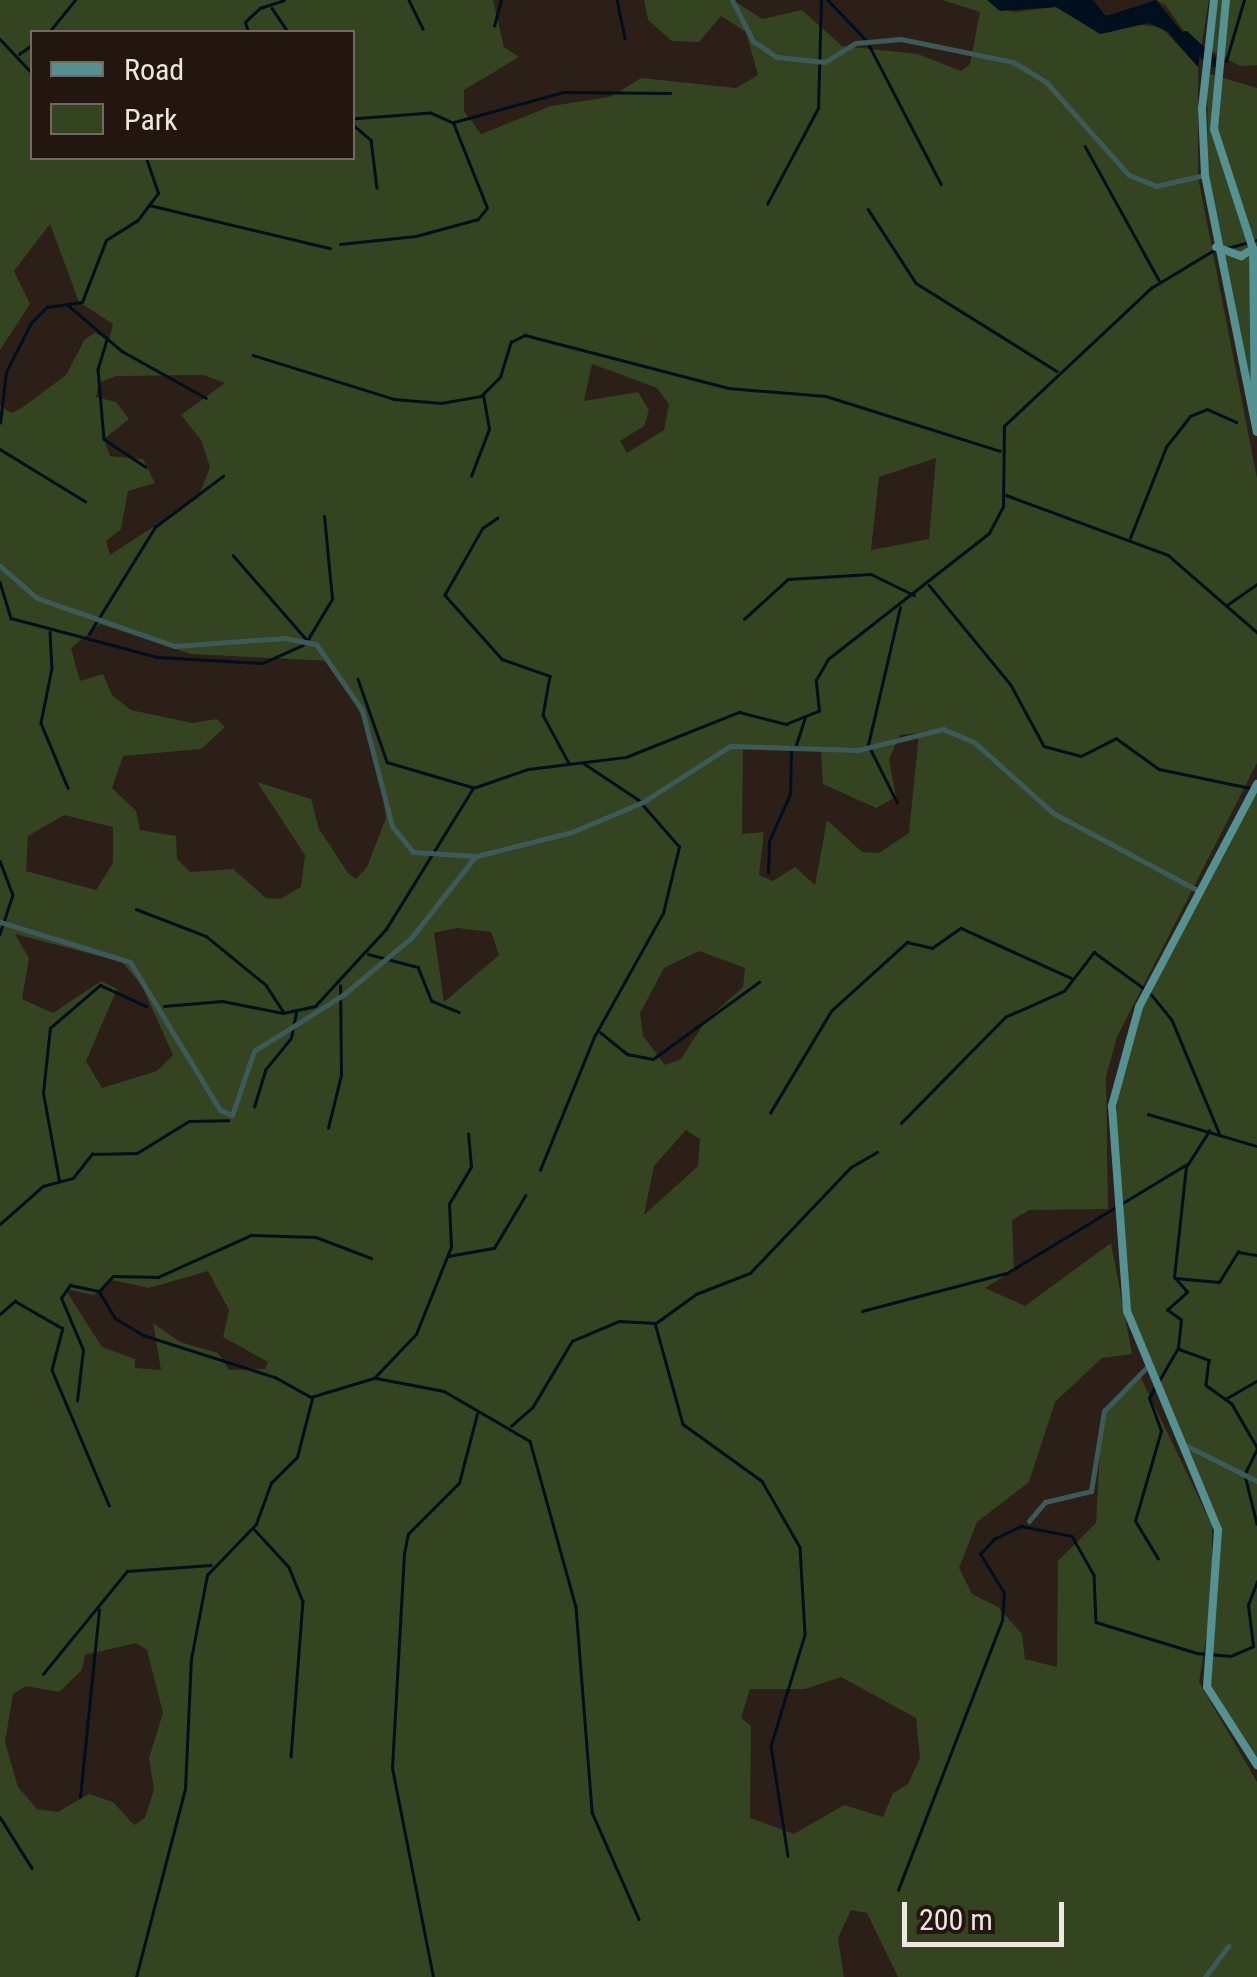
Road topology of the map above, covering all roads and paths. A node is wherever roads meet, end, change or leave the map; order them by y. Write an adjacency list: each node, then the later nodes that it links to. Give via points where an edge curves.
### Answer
1 (732, 0): 4 (street, via 754,41 777,57 826,62 856,43 901,38 1013,62 1046,82 1129,176 1156,186)
2 (1214, 0): 4 (main road, via 1204,86)
3 (1226, 0): 6 (main road, via 1216,87 1218,154)
4 (1204, 175): 5 (main road)
5 (1216, 247): 6 (main road, via 1236,256); 7 (main road)
6 (1253, 249): 7 (main road)
7 (1257, 431)
8 (0, 566): 10 (street, via 38,598 175,646 284,638 316,644 372,732 395,834 413,852)
9 (1257, 784): 11 (main road)
10 (476, 856): 11 (street, via 607,818 730,746 858,750 943,729 974,742 1053,813); 12 (street, via 411,938 343,996 249,1057 232,1115 220,1110 130,962)
11 (1199, 890): 13 (main road, via 1139,1006 1113,1089 1124,1288)
12 (0, 922)
13 (1147, 1367): 14 (main road); 16 (street, via 1104,1411 1091,1491 1045,1502)
14 (1187, 1446): 15 (street); 17 (main road, via 1212,1503 1220,1546 1207,1686)
15 (1257, 1482)
16 (1029, 1521)
17 (1257, 1765)
18 (1228, 1946): 19 (street)
19 (1204, 1977)

